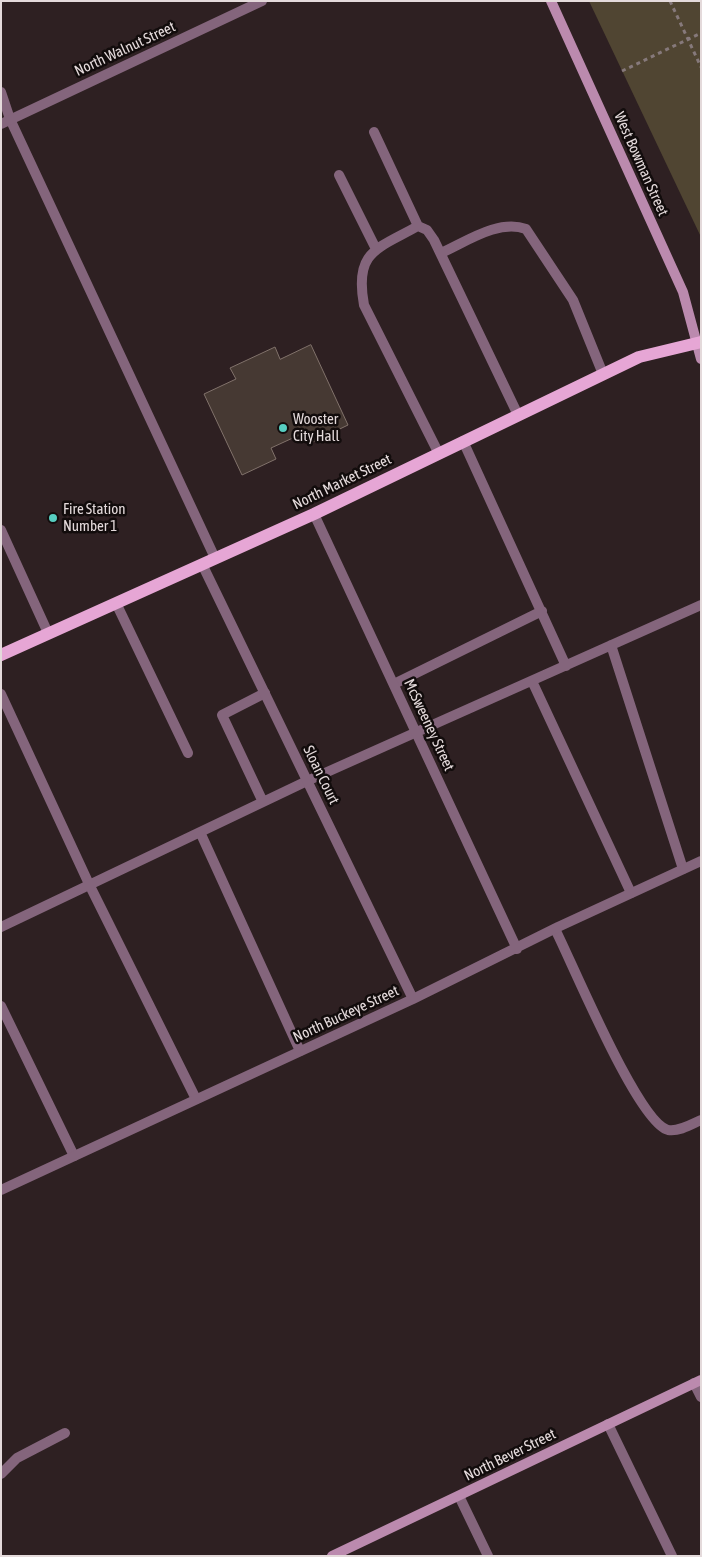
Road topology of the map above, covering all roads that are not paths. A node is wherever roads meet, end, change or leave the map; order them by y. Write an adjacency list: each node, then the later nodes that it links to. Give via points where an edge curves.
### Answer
1 (262, 1): 4 (street, North Walnut Street)
2 (550, 1): 10 (main road, West Bowman Street, via 683,292)
3 (1, 92): 4 (street)
4 (6, 122): 18 (street)
5 (374, 132): 7 (street)
6 (339, 175): 8 (street)
7 (418, 226): 8 (street); 9 (street, via 428,230)
8 (376, 249): 15 (street, via 363,265 361,285 364,304)
9 (441, 253): 12 (street, via 495,229 509,226 526,229 573,300); 13 (street)
10 (699, 342): 11 (main road, West Bowman Street); 12 (main road, North Market Street, via 639,357)
11 (701, 360)
12 (603, 374): 13 (main road, North Market Street)
13 (518, 415): 14 (main road, North Market Street)
14 (463, 441): 15 (main road, North Market Street); 22 (street)
15 (438, 452): 16 (main road, North Market Street)
16 (314, 514): 18 (main road, North Market Street); 28 (street, McSweeney Street)
17 (1, 530): 23 (street)
18 (215, 558): 19 (main road, North Market Street)
19 (202, 564): 20 (main road, North Market Street); 30 (street, Sloan Court)
20 (116, 603): 23 (main road, North Market Street); 32 (street)
21 (701, 605): 24 (street)
22 (542, 611): 26 (street); 28 (street)
23 (48, 634): 25 (main road, North Market Street)
24 (611, 645): 26 (street); 37 (street)
25 (1, 655)
26 (566, 666): 27 (street)
27 (532, 681): 31 (street); 39 (street)
28 (394, 684): 31 (street, McSweeney Street)
29 (1, 694): 38 (street)
30 (265, 694): 33 (street, Sloan Court); 34 (street, via 222,715)
31 (416, 732): 33 (street); 42 (street, McSweeney Street)
32 (188, 753)
33 (307, 781): 34 (street); 43 (street, Sloan Court)
34 (263, 802): 35 (street)
35 (200, 832): 38 (street); 45 (street)
36 (701, 861): 37 (street, North Buckeye Street)
37 (683, 869): 39 (street, North Buckeye Street)
38 (89, 884): 40 (street); 46 (street)
39 (631, 893): 41 (street, North Buckeye Street)
40 (1, 927)
41 (555, 929): 42 (street, North Buckeye Street); 47 (street, via 607,1040 655,1121 668,1130 676,1130)
42 (516, 949): 43 (street, North Buckeye Street)
43 (413, 999): 45 (street, North Buckeye Street)
44 (1, 1006): 48 (street)
45 (300, 1051): 46 (street, North Buckeye Street)
46 (196, 1099): 48 (street, North Buckeye Street)
47 (701, 1120)
48 (74, 1156): 49 (street, North Buckeye Street)
49 (1, 1190)
50 (698, 1382): 51 (street); 52 (main road, North Bever Street)
51 (701, 1397)
52 (608, 1424): 55 (main road, North Bever Street); 58 (street)
53 (65, 1433): 54 (street, via 17,1458)
54 (1, 1474)
55 (459, 1496): 56 (main road, North Bever Street); 57 (street)
56 (332, 1556)
57 (488, 1556)
58 (672, 1556)

